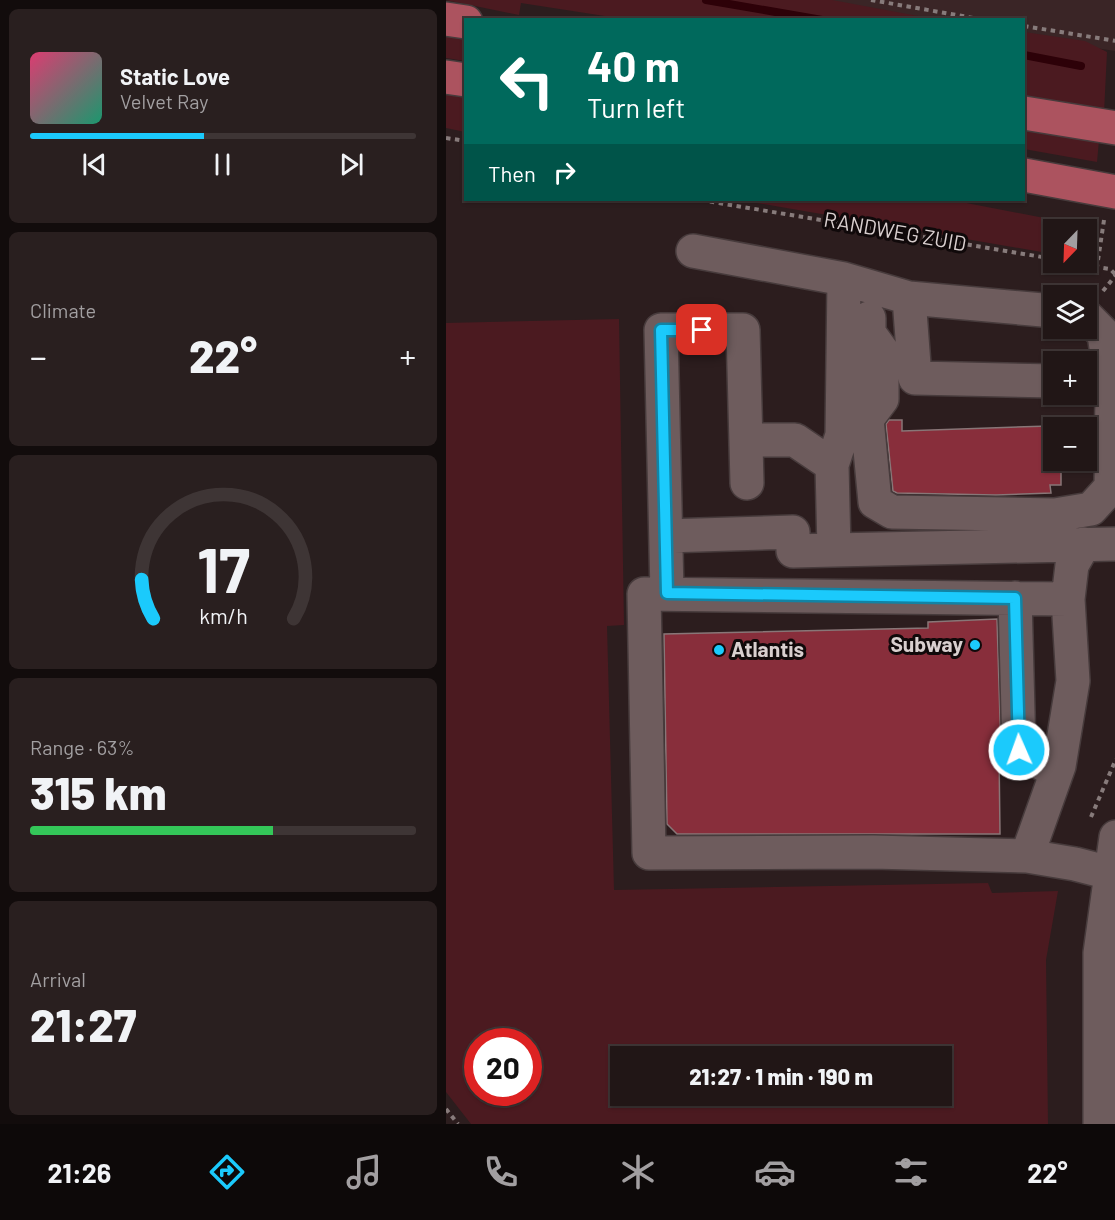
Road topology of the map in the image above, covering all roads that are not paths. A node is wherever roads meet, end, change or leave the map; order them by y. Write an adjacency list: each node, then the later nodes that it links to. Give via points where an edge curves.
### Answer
1 (446, 19): 2 (main road)
2 (464, 22)
3 (446, 77): 4 (main road)
4 (464, 80)
5 (1025, 113): 6 (main road)
6 (1115, 128)
7 (1025, 175): 8 (main road)
8 (1115, 192)
9 (693, 251): 10 (street)
10 (844, 279): 11 (street); 17 (street, via 842,435)
11 (909, 298): 12 (street); 14 (street, via 914,378); 20 (street, via 880,304 869,318 869,333 856,355 857,400 867,419 875,502 892,512)
12 (1043, 310)
13 (1097, 327): 15 (street, via 1104,334)
14 (1043, 381)
15 (1105, 386): 20 (street, via 1111,487 1091,508)
16 (746, 440): 17 (street, via 795,440); 18 (street); 19 (street, via 743,330 661,330)
17 (832, 465): 21 (street)
18 (747, 483)
19 (666, 536): 21 (street, via 793,532 793,551); 22 (street)
20 (1078, 537): 21 (street); 24 (street)
21 (834, 550)
22 (667, 593): 23 (street); 27 (street, via 644,594 649,853)
23 (1015, 598): 24 (street); 25 (street, via 1019,750)
24 (1068, 599): 25 (street, via 1073,681)
25 (1056, 772): 27 (street)
26 (1115, 837): 28 (street)
27 (1026, 856): 28 (street)
28 (1113, 869): 29 (street, via 1100,953)
29 (1100, 1124)

